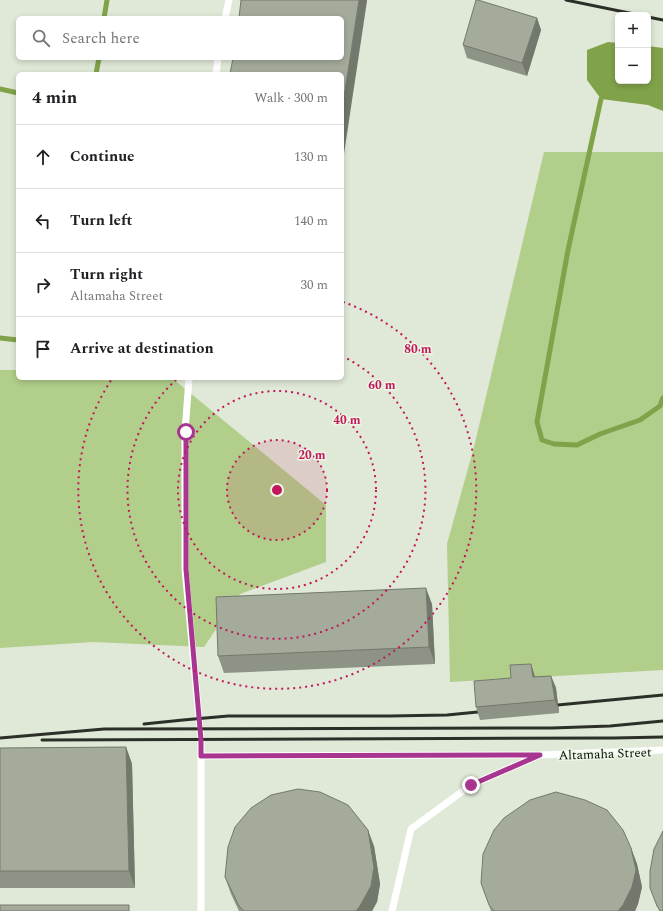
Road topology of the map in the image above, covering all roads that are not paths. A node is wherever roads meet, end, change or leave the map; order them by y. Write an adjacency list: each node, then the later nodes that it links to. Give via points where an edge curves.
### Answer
1 (229, 0): 2 (lane)
2 (225, 16)
3 (218, 60): 4 (lane)
4 (216, 72)
5 (189, 380): 8 (lane, via 186,432 186,569)
6 (663, 750): 7 (lane, Altamaha Street)
7 (540, 755): 8 (lane); 10 (lane, Altamaha Street, via 471,785 411,829)
8 (201, 756): 9 (lane)
9 (202, 911)
10 (392, 911)

